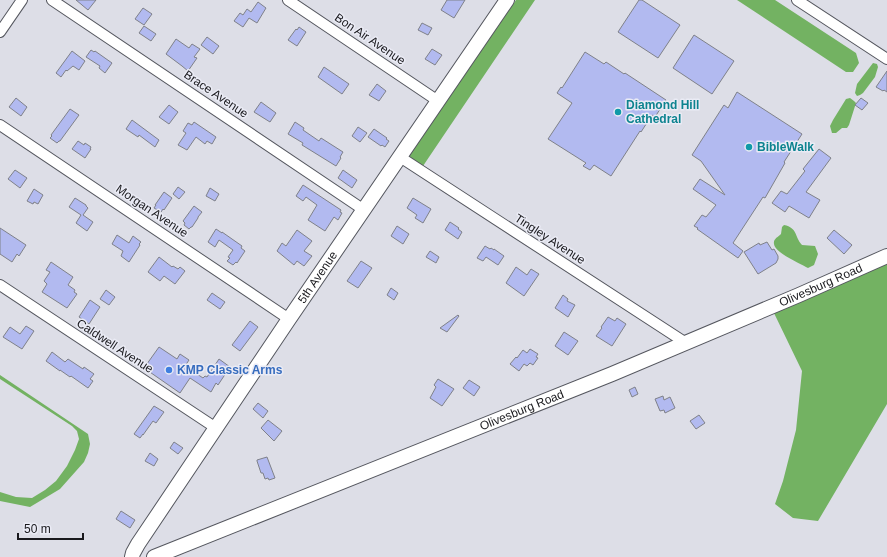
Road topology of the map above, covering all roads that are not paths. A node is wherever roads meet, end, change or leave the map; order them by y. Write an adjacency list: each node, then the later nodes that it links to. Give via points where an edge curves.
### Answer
1 (22, 0): 6 (street)
2 (52, 0): 11 (street, Brace Avenue)
3 (288, 0): 8 (street, Bon Air Avenue)
4 (507, 0): 8 (main road, 5th Avenue)
5 (796, 0): 7 (street)
6 (0, 32)
7 (887, 59)
8 (438, 101): 10 (main road, 5th Avenue)
9 (0, 125): 14 (street, Morgan Avenue)
10 (400, 158): 11 (main road, 5th Avenue); 15 (street, Tingley Avenue)
11 (364, 210): 14 (main road, 5th Avenue)
12 (887, 256): 15 (main road, Olivesburg Road)
13 (0, 285): 16 (street, Caldwell Avenue)
14 (289, 319): 16 (main road, 5th Avenue)
15 (686, 343): 18 (main road, Olivesburg Road)
16 (216, 428): 17 (main road, 5th Avenue, via 138,544)
17 (132, 557)
18 (154, 557)

